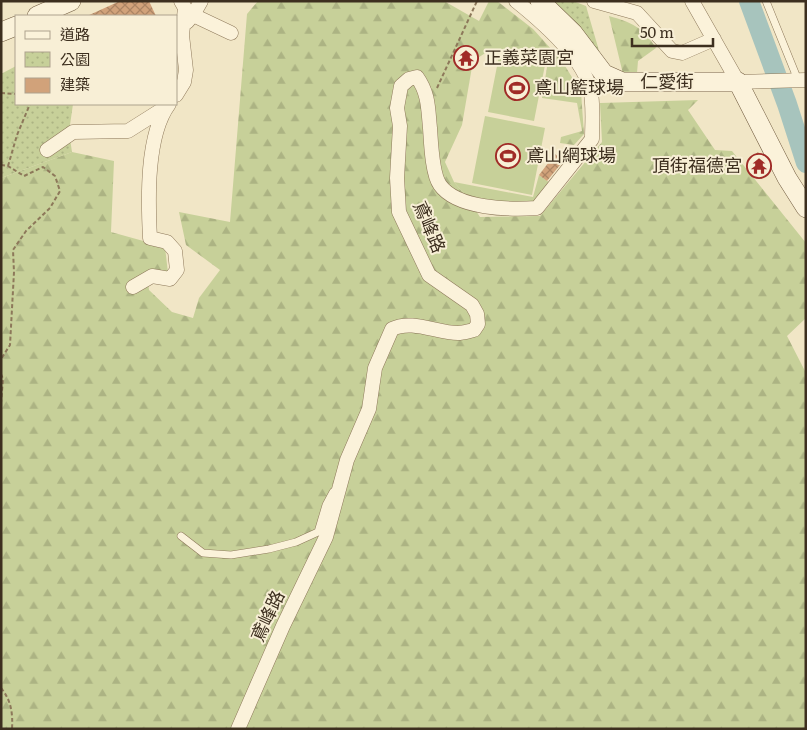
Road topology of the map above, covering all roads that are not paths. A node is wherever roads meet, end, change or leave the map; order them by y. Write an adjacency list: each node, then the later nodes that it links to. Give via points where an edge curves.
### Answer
1 (71, 1): 9 (street)
2 (181, 1): 10 (street)
3 (201, 1): 10 (street)
4 (516, 1): 22 (street, 鳶峰路, via 540,20 579,65 590,88 592,139 537,208 502,209 457,199 439,184 425,88 417,77 401,86 397,108 400,126 399,212 428,275 472,305 478,314 478,324 474,330 458,333 399,325 392,329 375,368 369,409)
5 (540, 1): 16 (street, 仁愛街, via 573,32 604,74 622,82)
6 (594, 1): 14 (street, 仁愛街, via 637,13 672,51 682,53)
7 (692, 1): 14 (street)
8 (766, 1): 15 (lane)
9 (38, 15)
10 (188, 19): 13 (street); 17 (street, via 182,35 186,70)
11 (15, 26): 12 (street)
12 (1, 32)
13 (231, 33)
14 (714, 40): 16 (street)
15 (799, 81): 16 (street)
16 (738, 82): 20 (street)
17 (178, 91)
18 (168, 105): 19 (street, via 128,131 73,132); 21 (street, via 155,137 148,197 149,230 150,238 167,242 175,251 177,270 170,279 152,276)
19 (47, 150)
20 (806, 208)
21 (133, 287)
22 (345, 468): 23 (lane, via 326,505 318,532 296,542 231,555 203,553); 24 (street, 鳶峰路, via 326,537)
23 (181, 536)
24 (238, 729)

